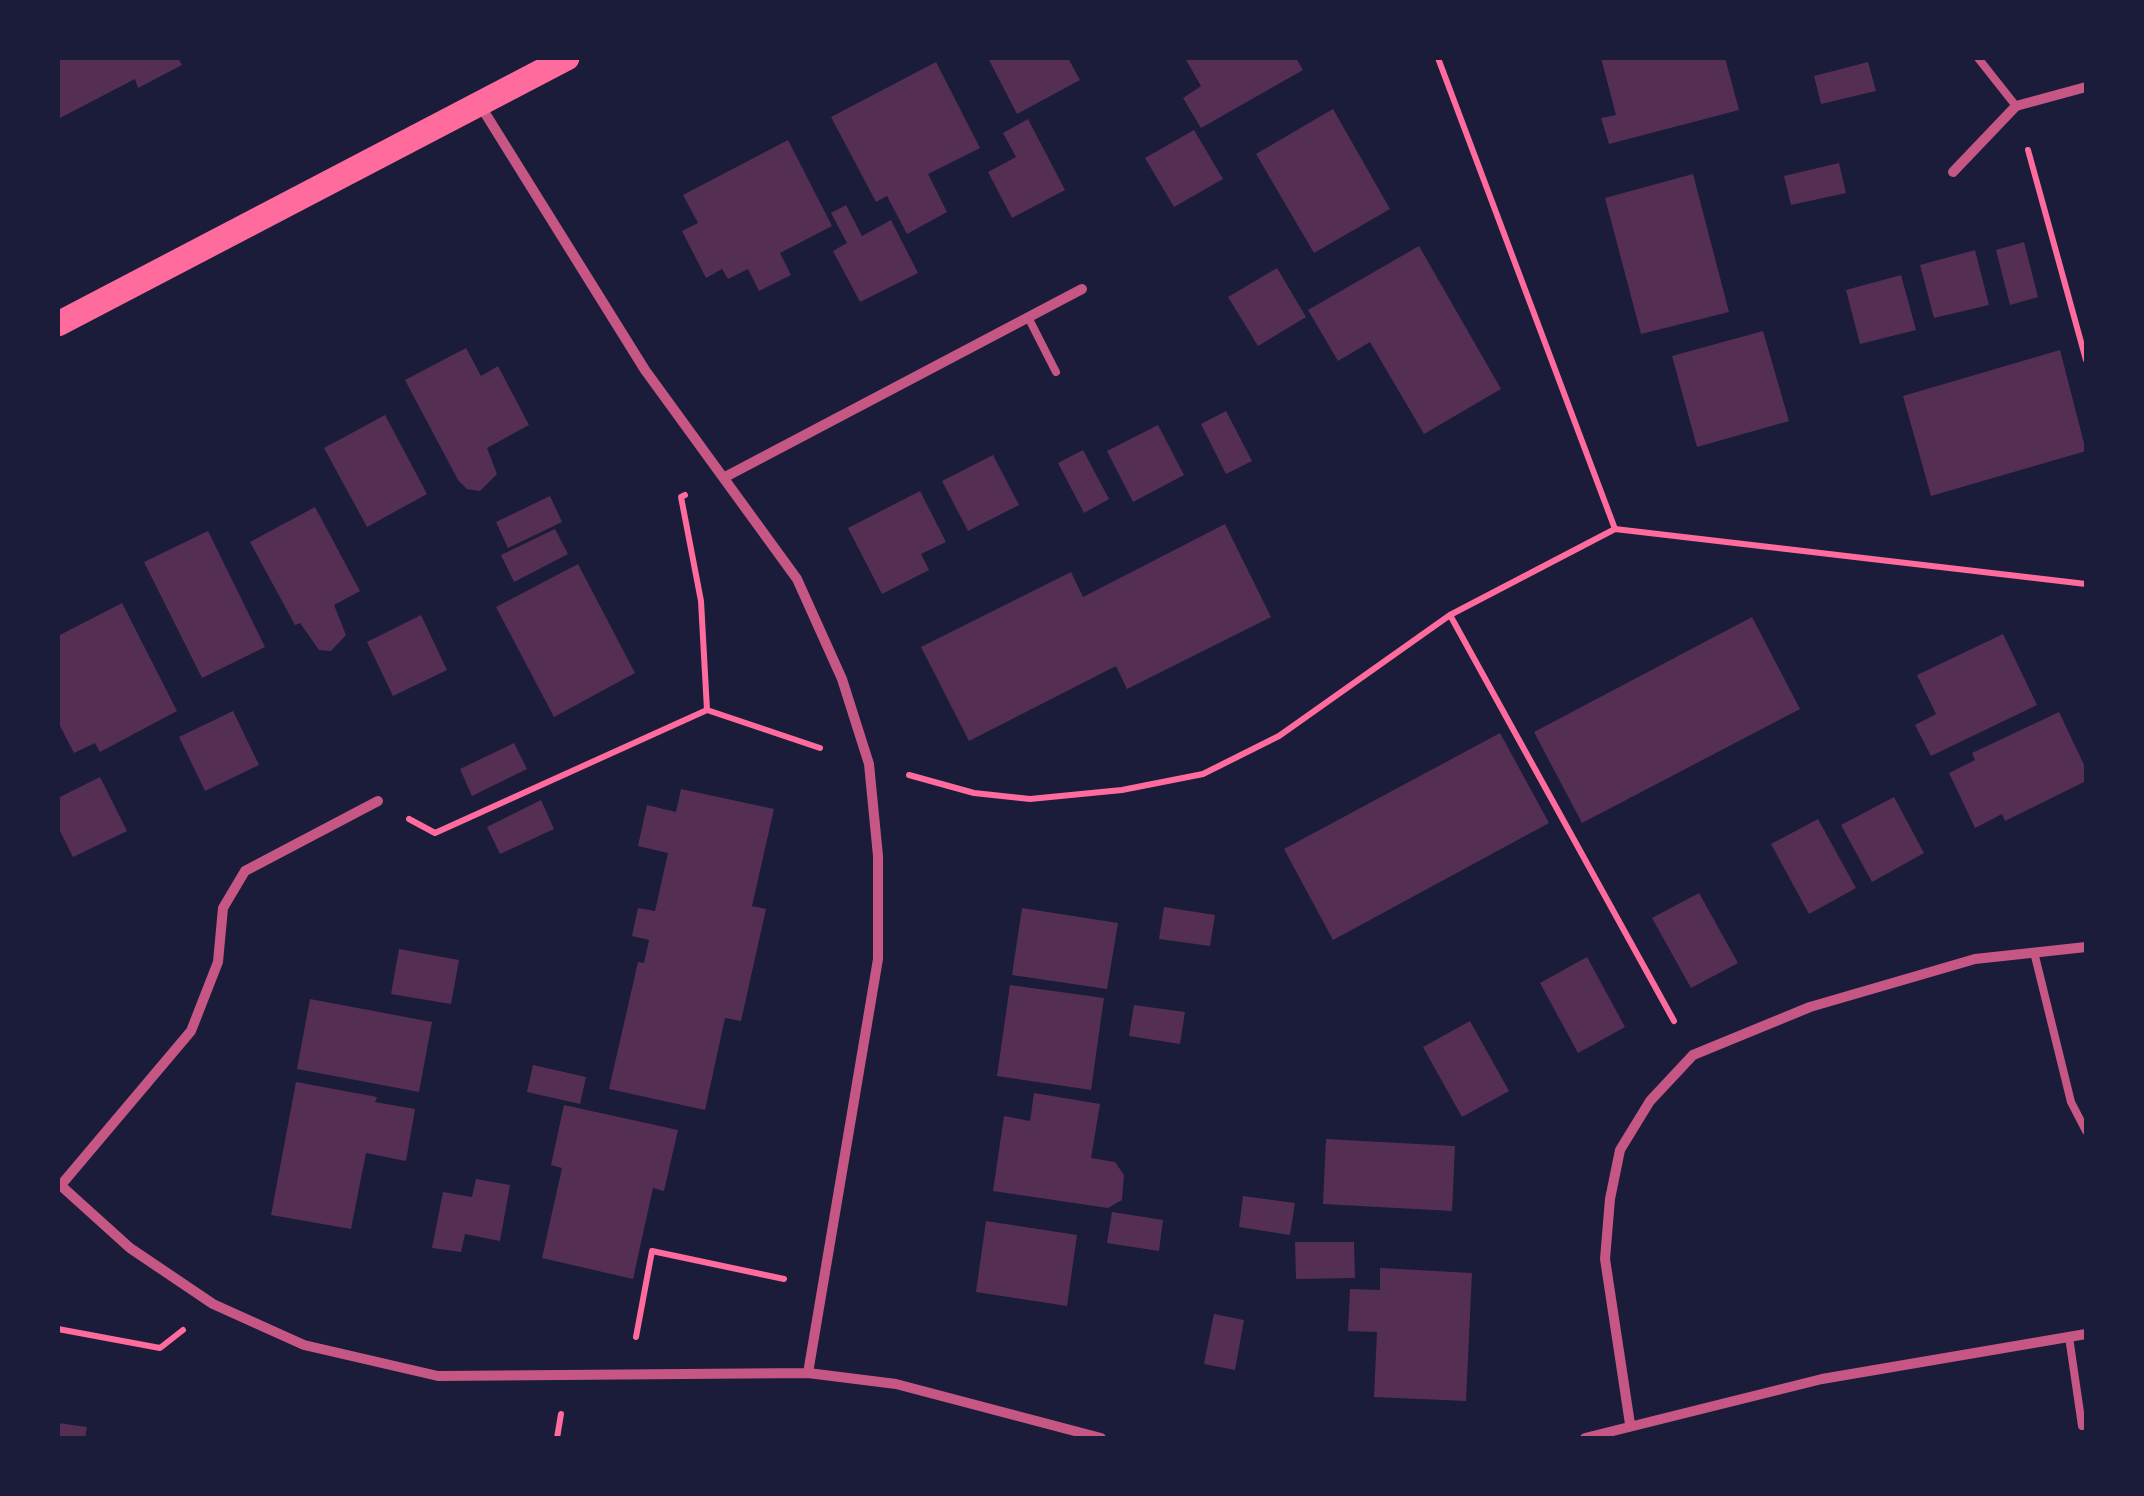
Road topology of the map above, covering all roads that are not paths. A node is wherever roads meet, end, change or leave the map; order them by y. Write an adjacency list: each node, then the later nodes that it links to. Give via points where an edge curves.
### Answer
1 (567, 58): 4 (main road)
2 (1978, 58): 5 (lane)
3 (2086, 88): 5 (street)
4 (480, 104): 9 (main road); 11 (street, via 646,370)
5 (2016, 106): 6 (street)
6 (1953, 172)
7 (1082, 289): 8 (street)
8 (1028, 317): 10 (lane); 11 (street)
9 (58, 324)
10 (1056, 372)
11 (726, 476): 19 (street, via 797,579 842,679 869,764 878,856 878,959)
12 (378, 802): 16 (street, via 245,871 224,908 218,962 190,1032)
13 (2086, 947): 14 (street)
14 (2034, 952): 15 (lane, via 2070,1102); 20 (street, via 1975,959 1810,1008 1694,1056 1650,1101 1620,1150 1605,1259)
15 (2086, 1131)
16 (59, 1184): 19 (street, via 130,1248 213,1304 304,1345 438,1376)
17 (2086, 1334): 18 (street)
18 (2069, 1337): 20 (street, via 1822,1379); 21 (lane)
19 (808, 1372): 22 (street, via 896,1384)
20 (1630, 1424): 23 (street)
21 (2082, 1426)
22 (1101, 1438)
23 (1584, 1438)

